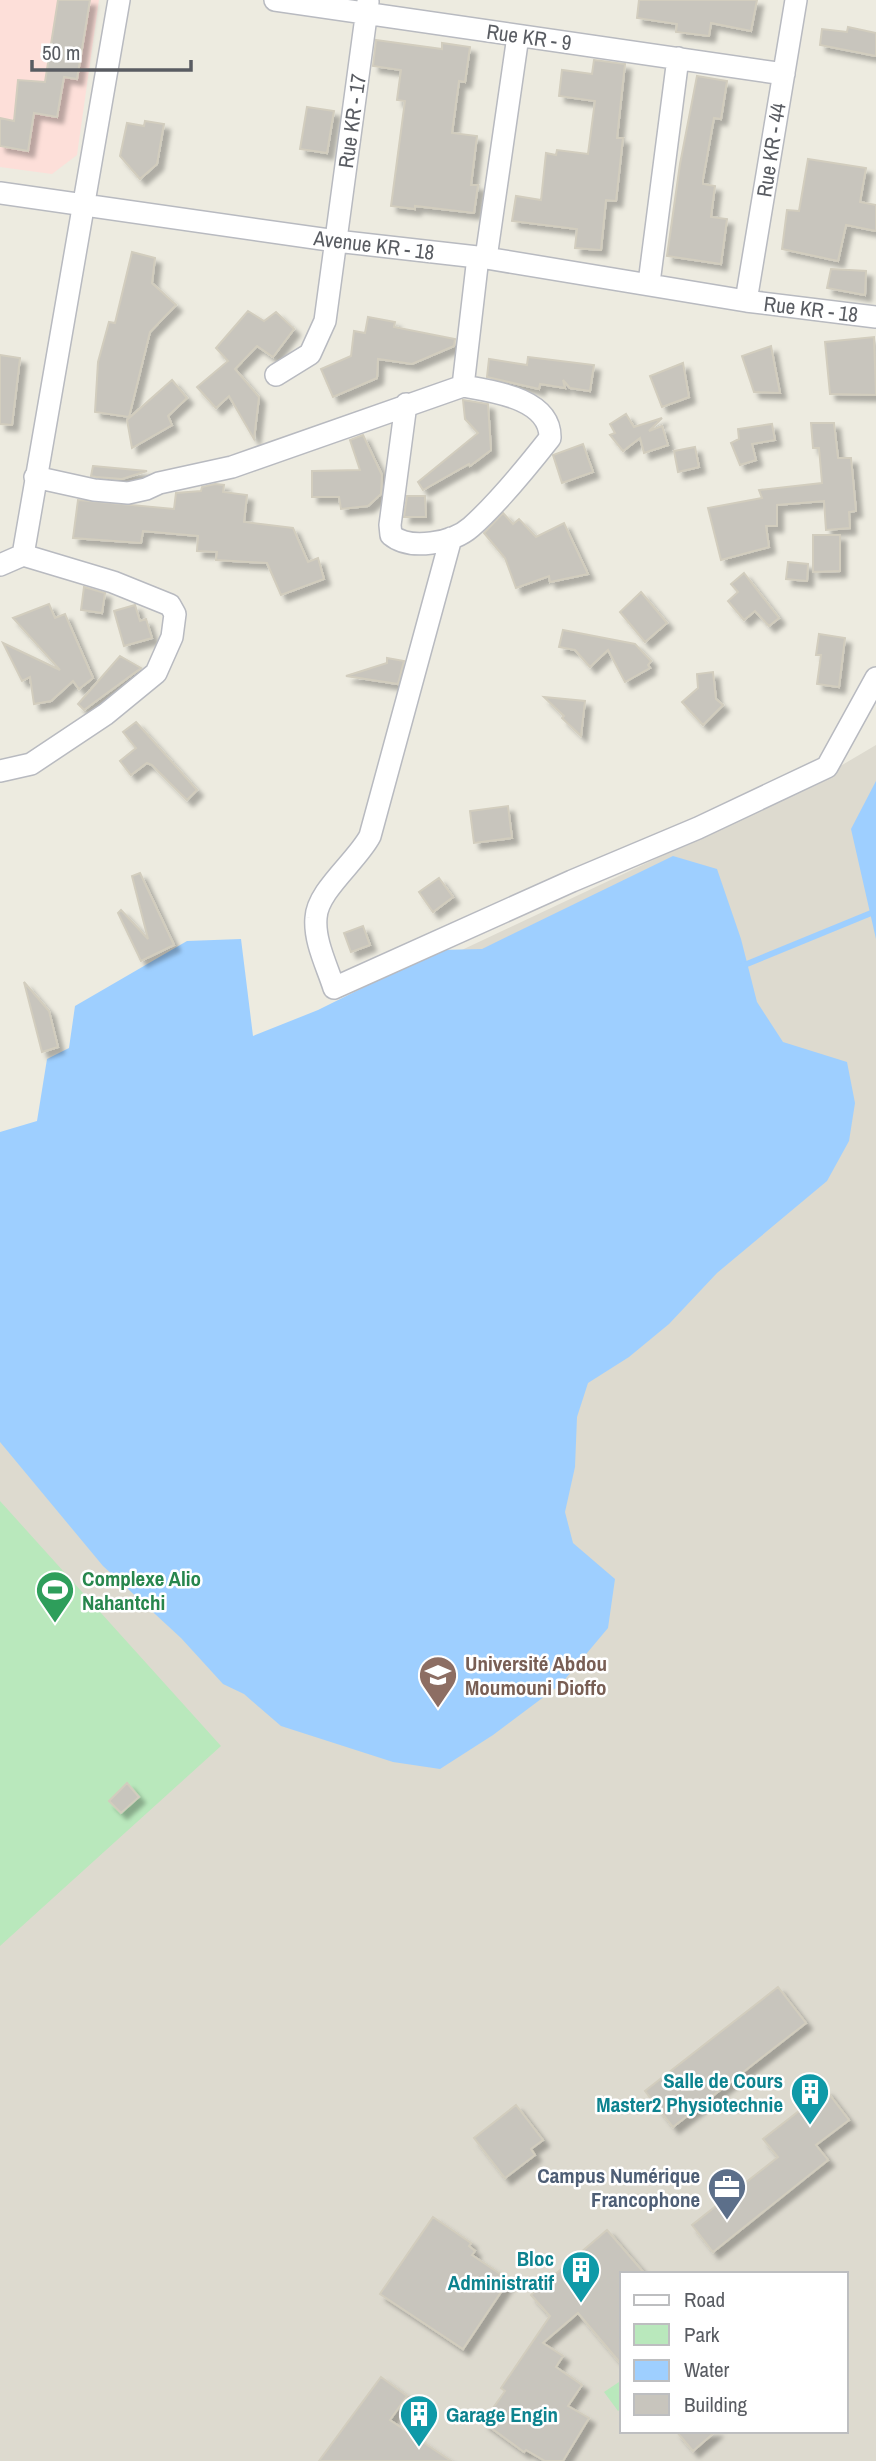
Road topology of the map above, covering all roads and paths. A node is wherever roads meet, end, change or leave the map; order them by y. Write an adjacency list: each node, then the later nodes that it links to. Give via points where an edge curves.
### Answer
1 (119, 0): 9 (street)
2 (275, 0): 4 (street, Rue KR - 9)
3 (796, 0): 7 (street, Rue KR - 44)
4 (367, 7): 5 (street, Rue KR - 9); 10 (street, Rue KR - 17)
5 (518, 36): 6 (street, Rue KR - 9); 11 (street)
6 (678, 58): 7 (street, Rue KR - 9); 12 (street)
7 (784, 74): 13 (street, Rue KR - 44)
8 (0, 193): 9 (street, Avenue KR - 18)
9 (84, 203): 10 (street, Avenue KR - 18); 18 (street)
10 (336, 241): 11 (street, Avenue KR - 18); 15 (street, Rue KR - 17, via 318,341 310,354)
11 (482, 258): 12 (street, Avenue KR - 18); 16 (street)
12 (649, 283): 13 (street, Avenue KR - 18)
13 (747, 301): 14 (street, Rue KR - 18)
14 (876, 317)
15 (276, 375)
16 (463, 386): 17 (street); 19 (street, via 501,393 538,410 550,438 472,527)
17 (405, 404): 18 (street, via 232,467 128,493); 19 (street, via 391,535 410,545)
18 (35, 477): 20 (street)
19 (451, 538): 22 (street, via 370,836 319,903 317,932 334,988 827,767)
20 (23, 555): 21 (street); 23 (street, via 113,582 170,605 175,614 164,660 150,679 31,764)
21 (0, 565)
22 (876, 678)
23 (0, 771)

